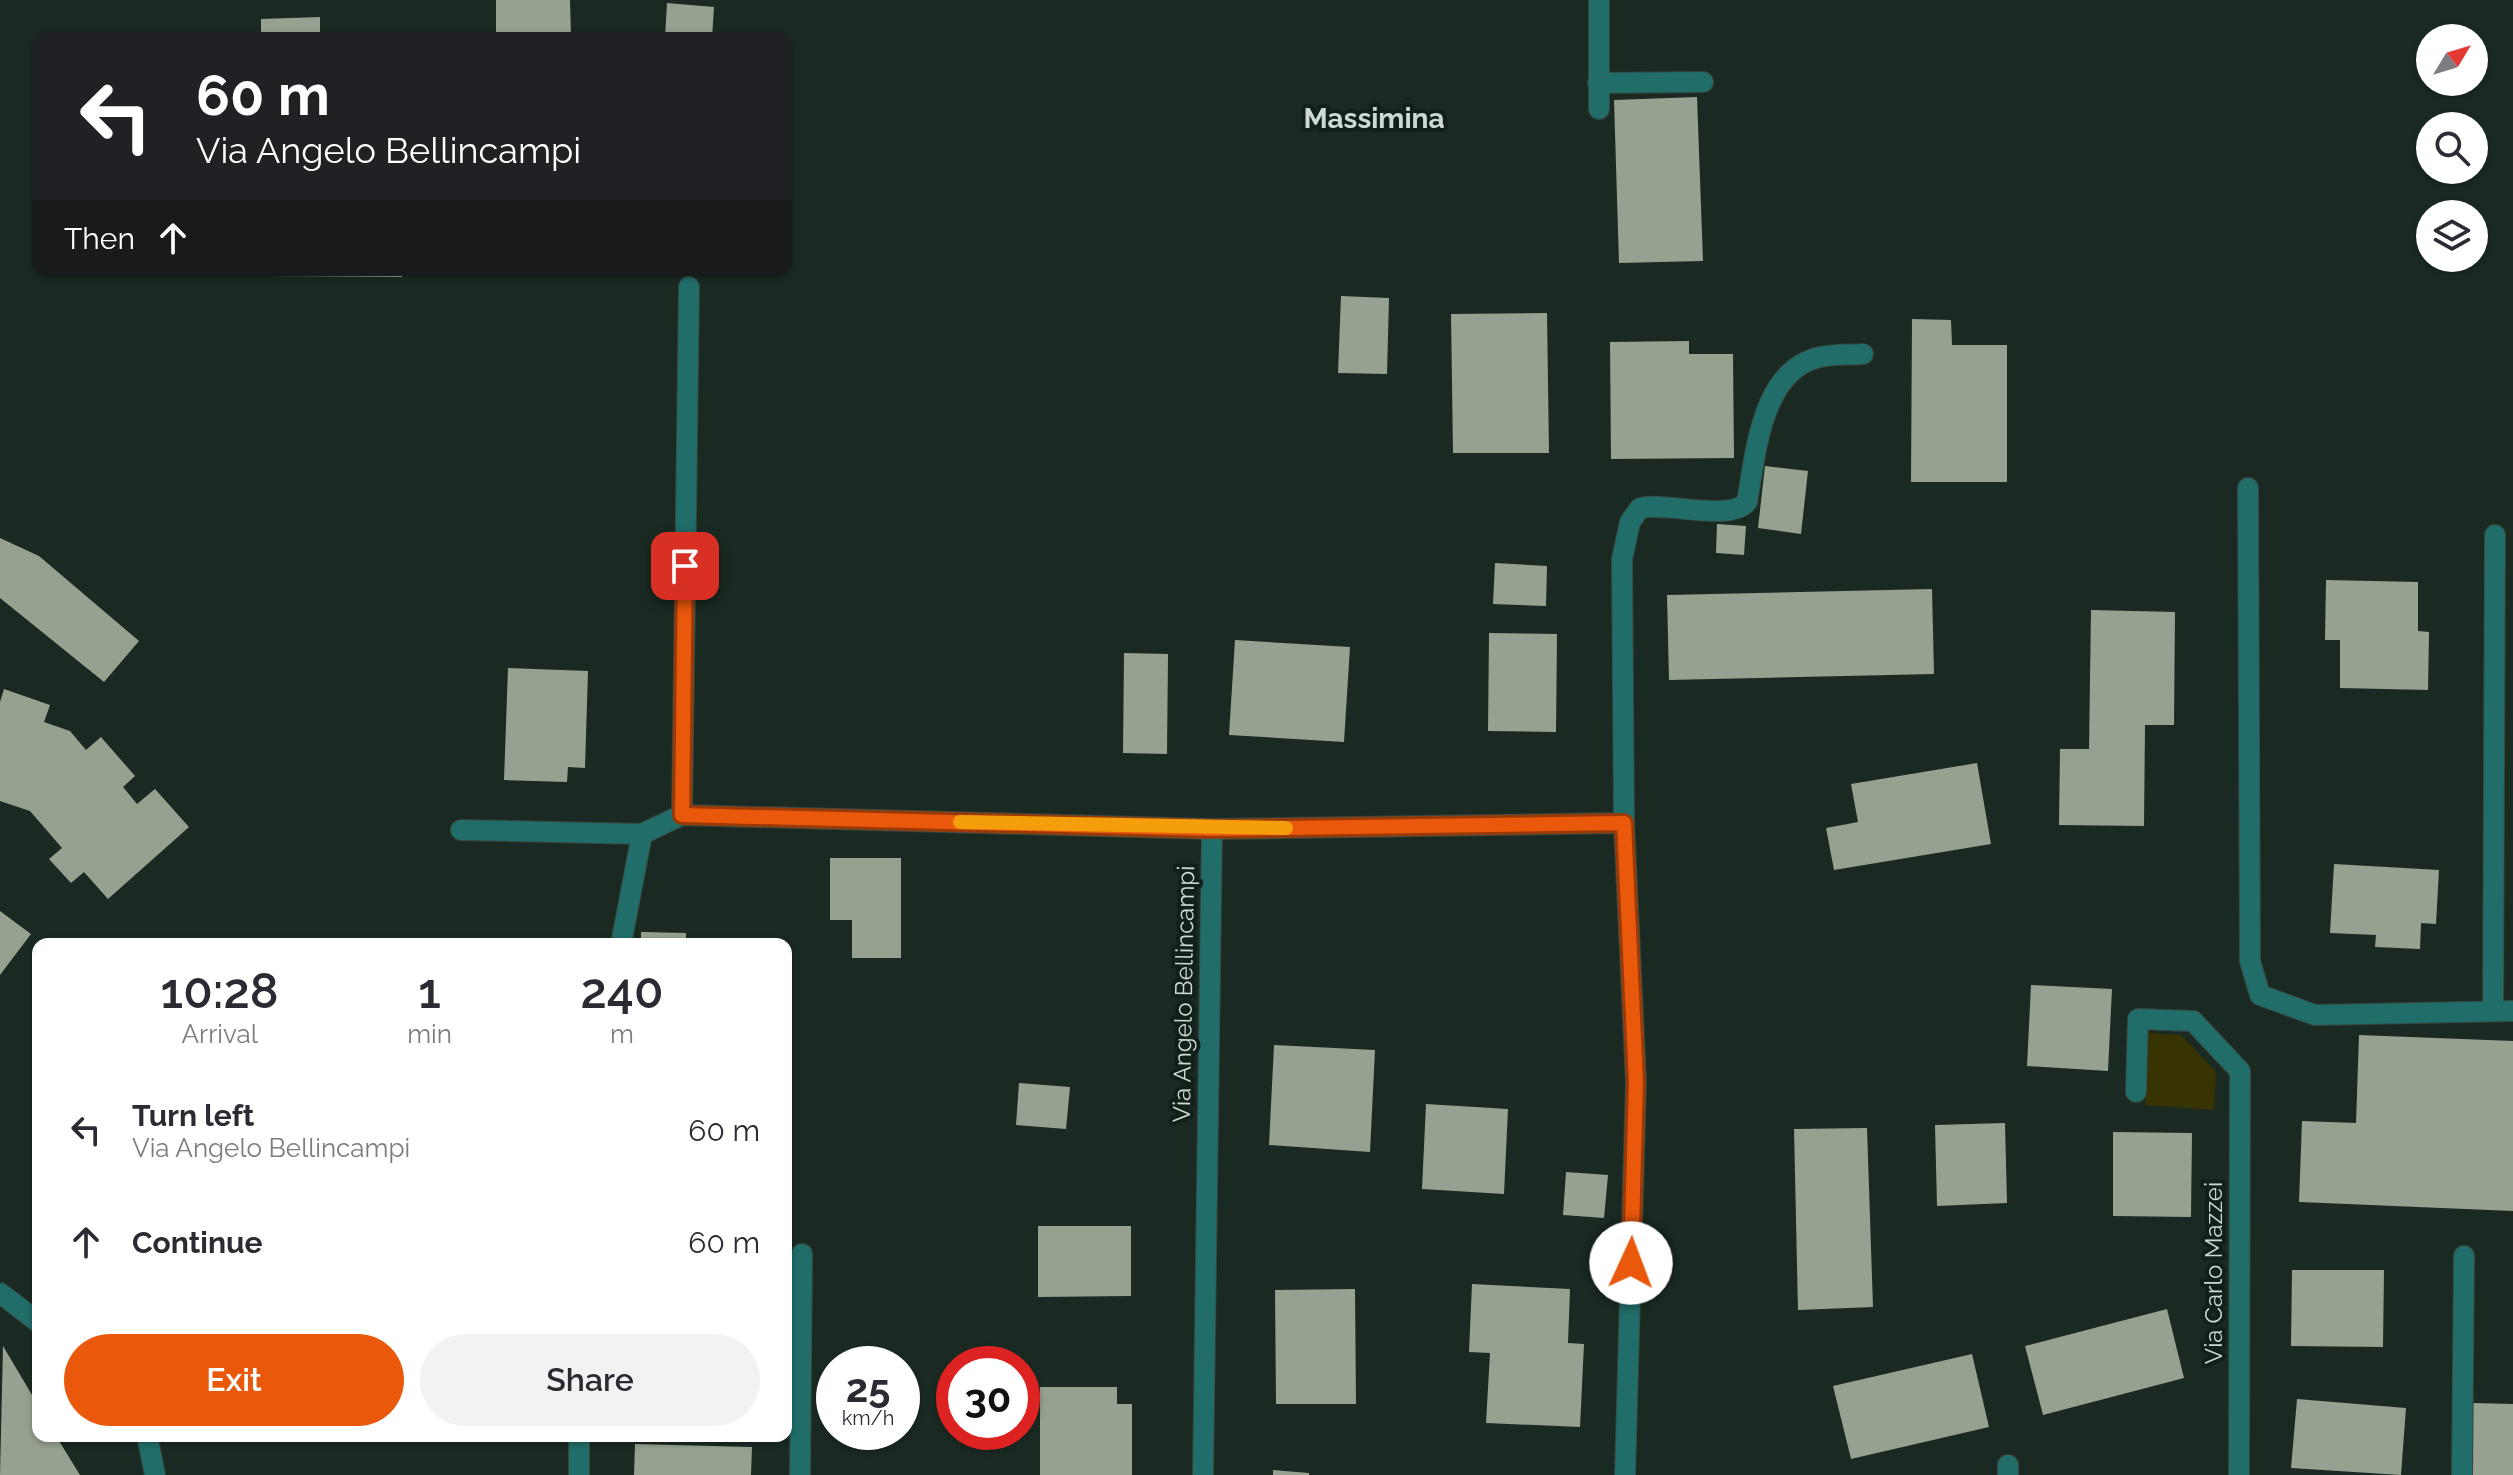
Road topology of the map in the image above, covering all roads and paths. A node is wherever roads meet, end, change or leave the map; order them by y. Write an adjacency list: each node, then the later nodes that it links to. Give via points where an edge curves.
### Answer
1 (1599, 0): 3 (street)
2 (1703, 82): 3 (street)
3 (1598, 83): 4 (street)
4 (1599, 109)
5 (689, 287): 9 (street)
6 (1863, 354): 10 (street, via 1819,357 1789,371 1775,391 1759,438 1747,502 1740,509 1656,504 1640,508 1630,522 1622,559)
7 (2248, 488): 15 (street, via 2250,961 2260,995 2315,1015)
8 (2495, 535): 15 (street)
9 (682, 815): 11 (street); 13 (street)
10 (1624, 823): 11 (street); 27 (street, via 1636,1082)
11 (1212, 829): 26 (street, Via Angelo Bellincampi)
12 (461, 830): 13 (street)
13 (642, 834): 14 (street)
14 (622, 938)
15 (2503, 1011)
16 (2136, 1092): 28 (street, Via Carlo Mazzei, via 2138,1019 2193,1021 2240,1071)
17 (802, 1254): 25 (street)
18 (2464, 1256): 29 (street)
19 (0, 1293): 20 (street)
20 (32, 1317)
21 (148, 1442): 23 (street)
22 (579, 1442): 24 (street)
23 (155, 1475)
24 (579, 1475)
25 (800, 1475)
26 (1203, 1475)
27 (1625, 1475)
28 (2239, 1475)
29 (2462, 1475)

